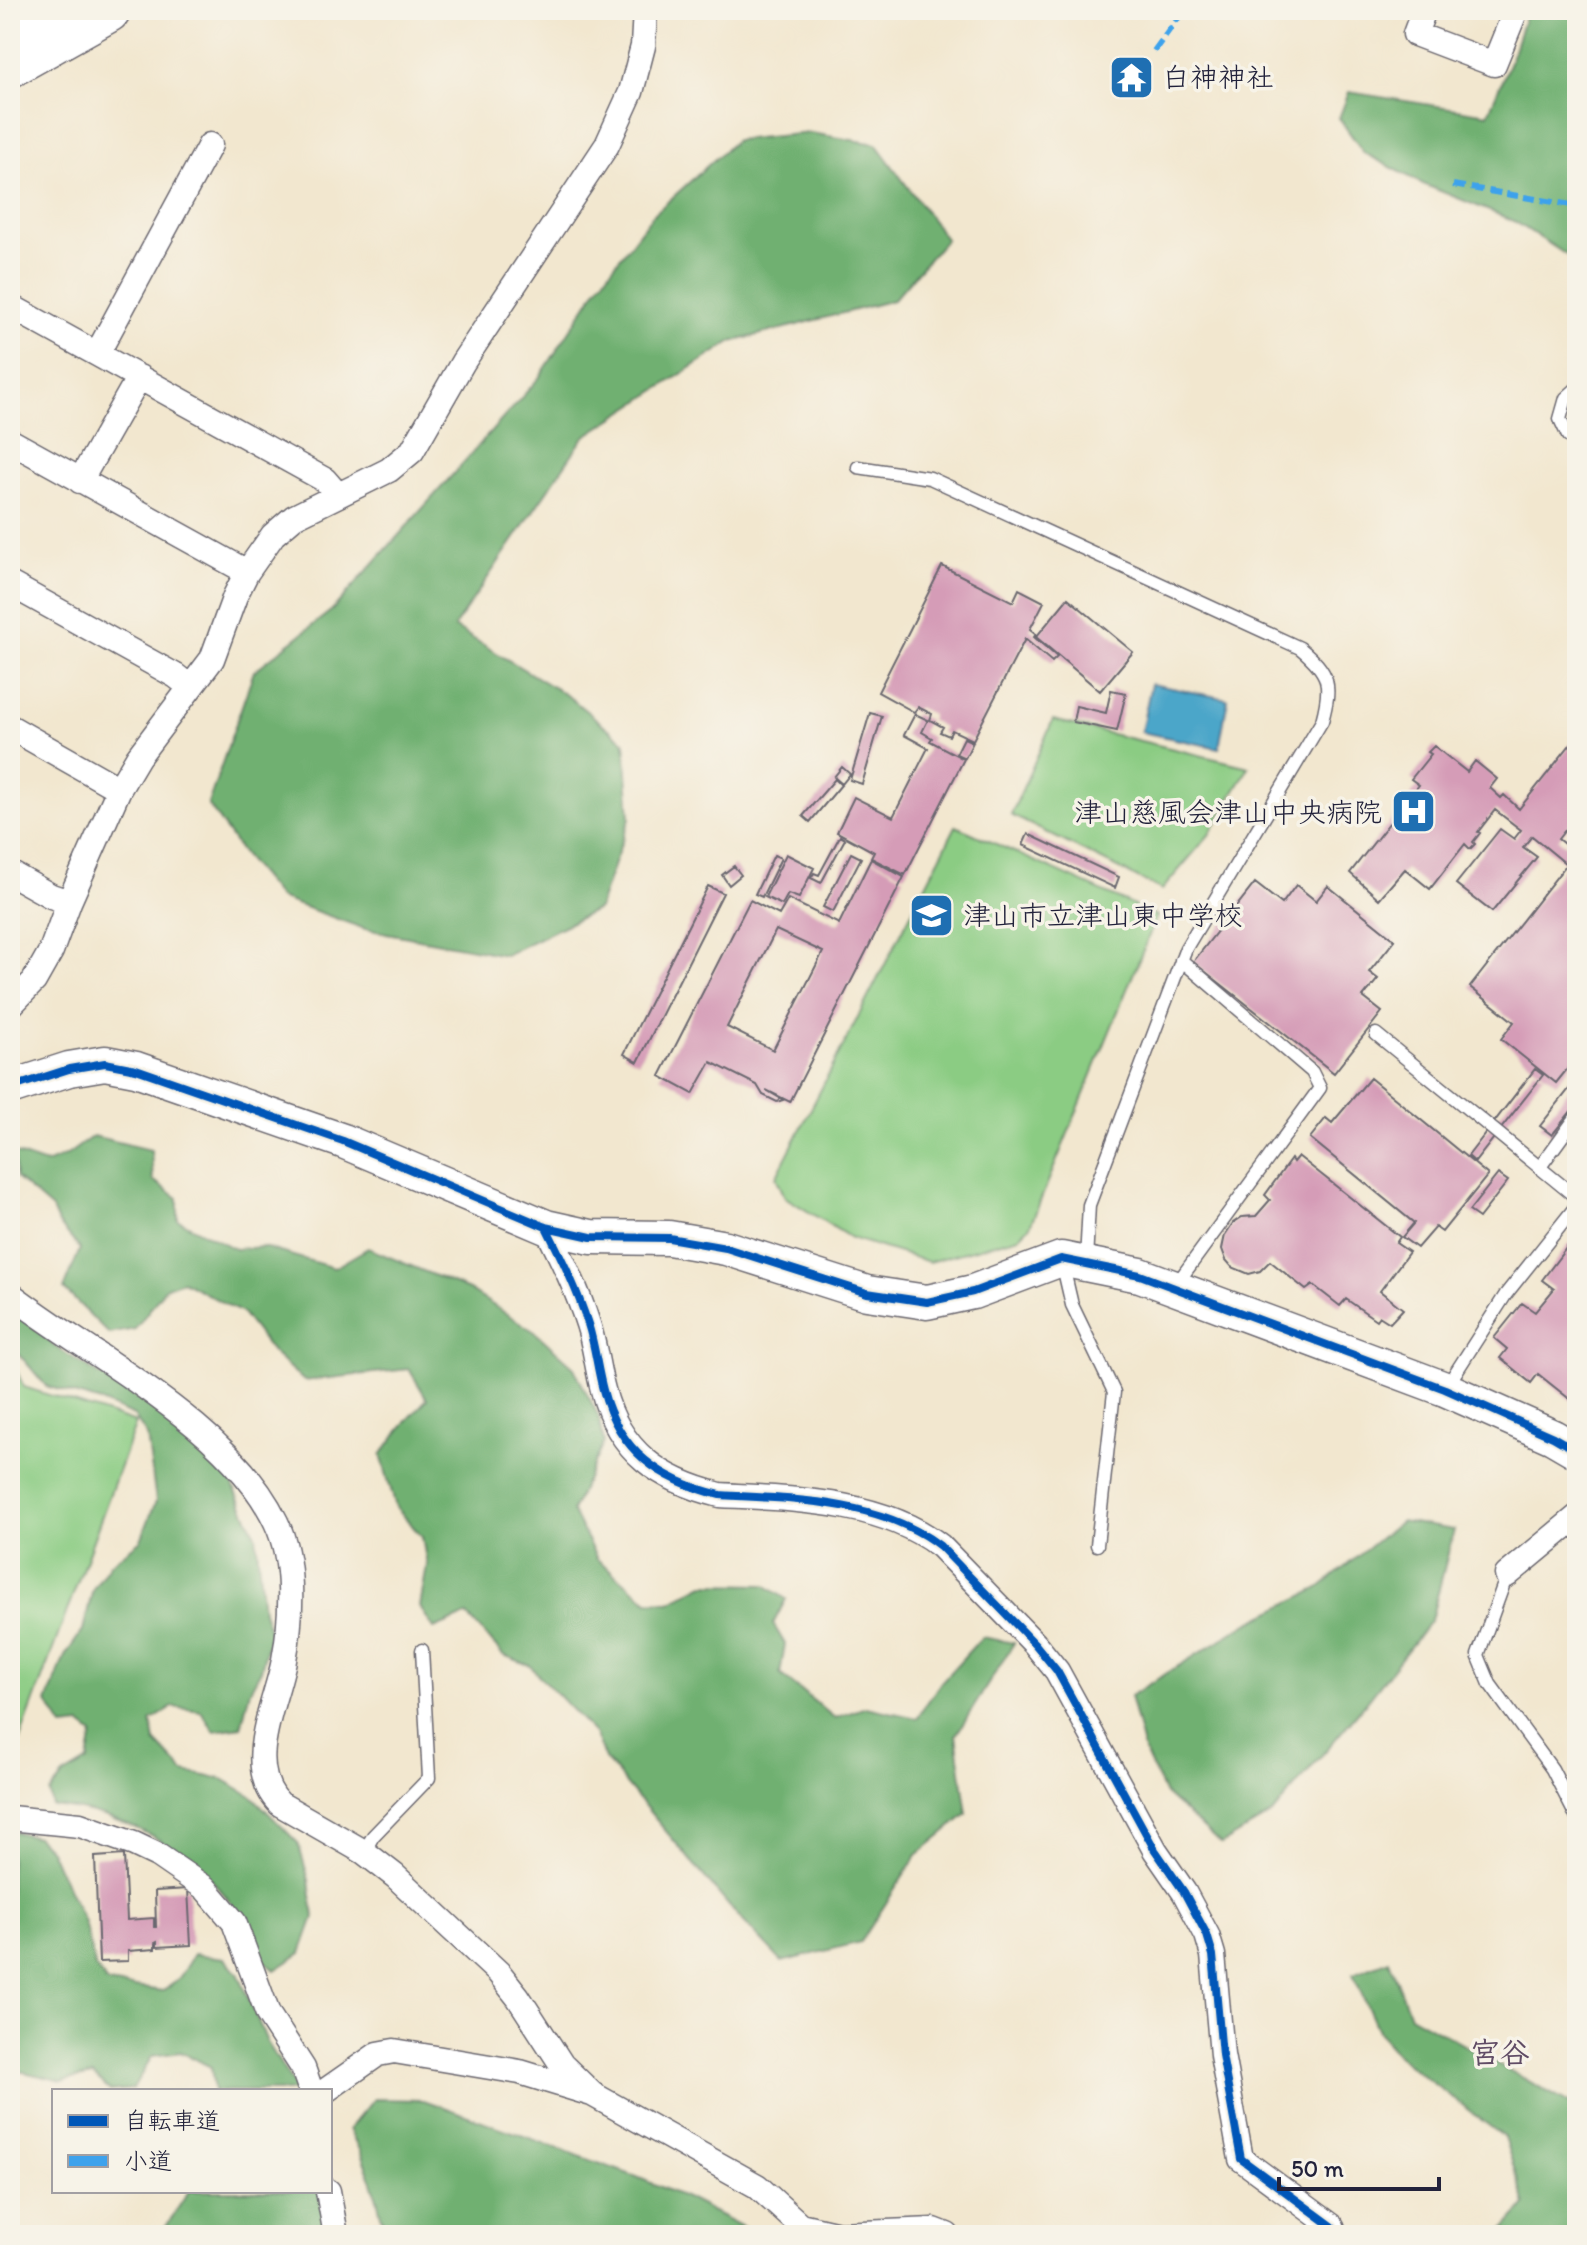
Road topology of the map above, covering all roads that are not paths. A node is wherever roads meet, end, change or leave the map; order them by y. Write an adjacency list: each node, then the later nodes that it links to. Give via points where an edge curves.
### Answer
1 (40, 10): 6 (highway)
2 (108, 10): 7 (highway)
3 (645, 10): 17 (street, via 643,46 631,92 607,145 463,362 412,451 389,470)
4 (1424, 10): 5 (street, via 1415,34 1494,64)
5 (1516, 10)
6 (10, 27)
7 (10, 65)
8 (210, 145): 10 (street)
9 (10, 306): 10 (street)
10 (97, 354): 11 (street)
11 (139, 377): 16 (street); 17 (street, via 325,480)
12 (1577, 388): 14 (lane, via 1566,398 1560,419)
13 (10, 441): 16 (street)
14 (1577, 444)
15 (858, 467): 25 (lane, via 930,478 1300,648 1315,660 1330,692 1322,721)
16 (80, 481): 18 (street)
17 (338, 495): 18 (street, via 294,517 273,535)
18 (247, 572): 20 (street, via 212,659)
19 (10, 584): 20 (street)
20 (190, 687): 22 (street)
21 (10, 727): 22 (street)
22 (119, 789): 24 (street)
23 (10, 873): 24 (street)
24 (69, 902): 26 (street, via 40,971)
25 (1181, 960): 33 (lane, via 1089,1205); 34 (lane, via 1312,1072 1320,1088)
26 (10, 1006)
27 (1376, 1034): 30 (lane)
28 (10, 1088): 32 (street, via 105,1063 136,1069 343,1141)
29 (1577, 1116): 30 (lane)
30 (1540, 1167): 31 (lane)
31 (1576, 1196): 36 (lane)
32 (546, 1227): 33 (street, via 591,1237 669,1238 726,1248 867,1293 927,1302); 51 (street, via 579,1297 611,1413 636,1453 699,1490 850,1508 924,1533 1057,1671 1207,1935 1241,2159 1332,2226)
33 (1074, 1262): 34 (street); 39 (lane, via 1072,1305 1114,1392)
34 (1175, 1286): 36 (street)
35 (10, 1294): 44 (street, via 192,1424 243,1473 274,1517 288,1572 289,1617 266,1727 265,1780 280,1804)
36 (1445, 1389): 37 (street)
37 (1577, 1451)
38 (1577, 1517): 40 (street)
39 (1097, 1545)
40 (1507, 1575): 43 (lane, via 1478,1655 1490,1684 1552,1769)
41 (422, 1650): 44 (lane, via 429,1778)
42 (10, 1818): 45 (street, via 80,1825 134,1844 205,1888 234,1922 268,2014)
43 (1577, 1818)
44 (364, 1852): 47 (street, via 499,1973 562,2065)
45 (310, 2089)
46 (328, 2089): 47 (street, via 378,2054 394,2051 520,2072)
47 (592, 2094): 50 (street, via 757,2186 800,2225 839,2234 934,2230)
48 (328, 2193): 49 (street)
49 (336, 2235)
50 (947, 2235)
51 (1335, 2235)

